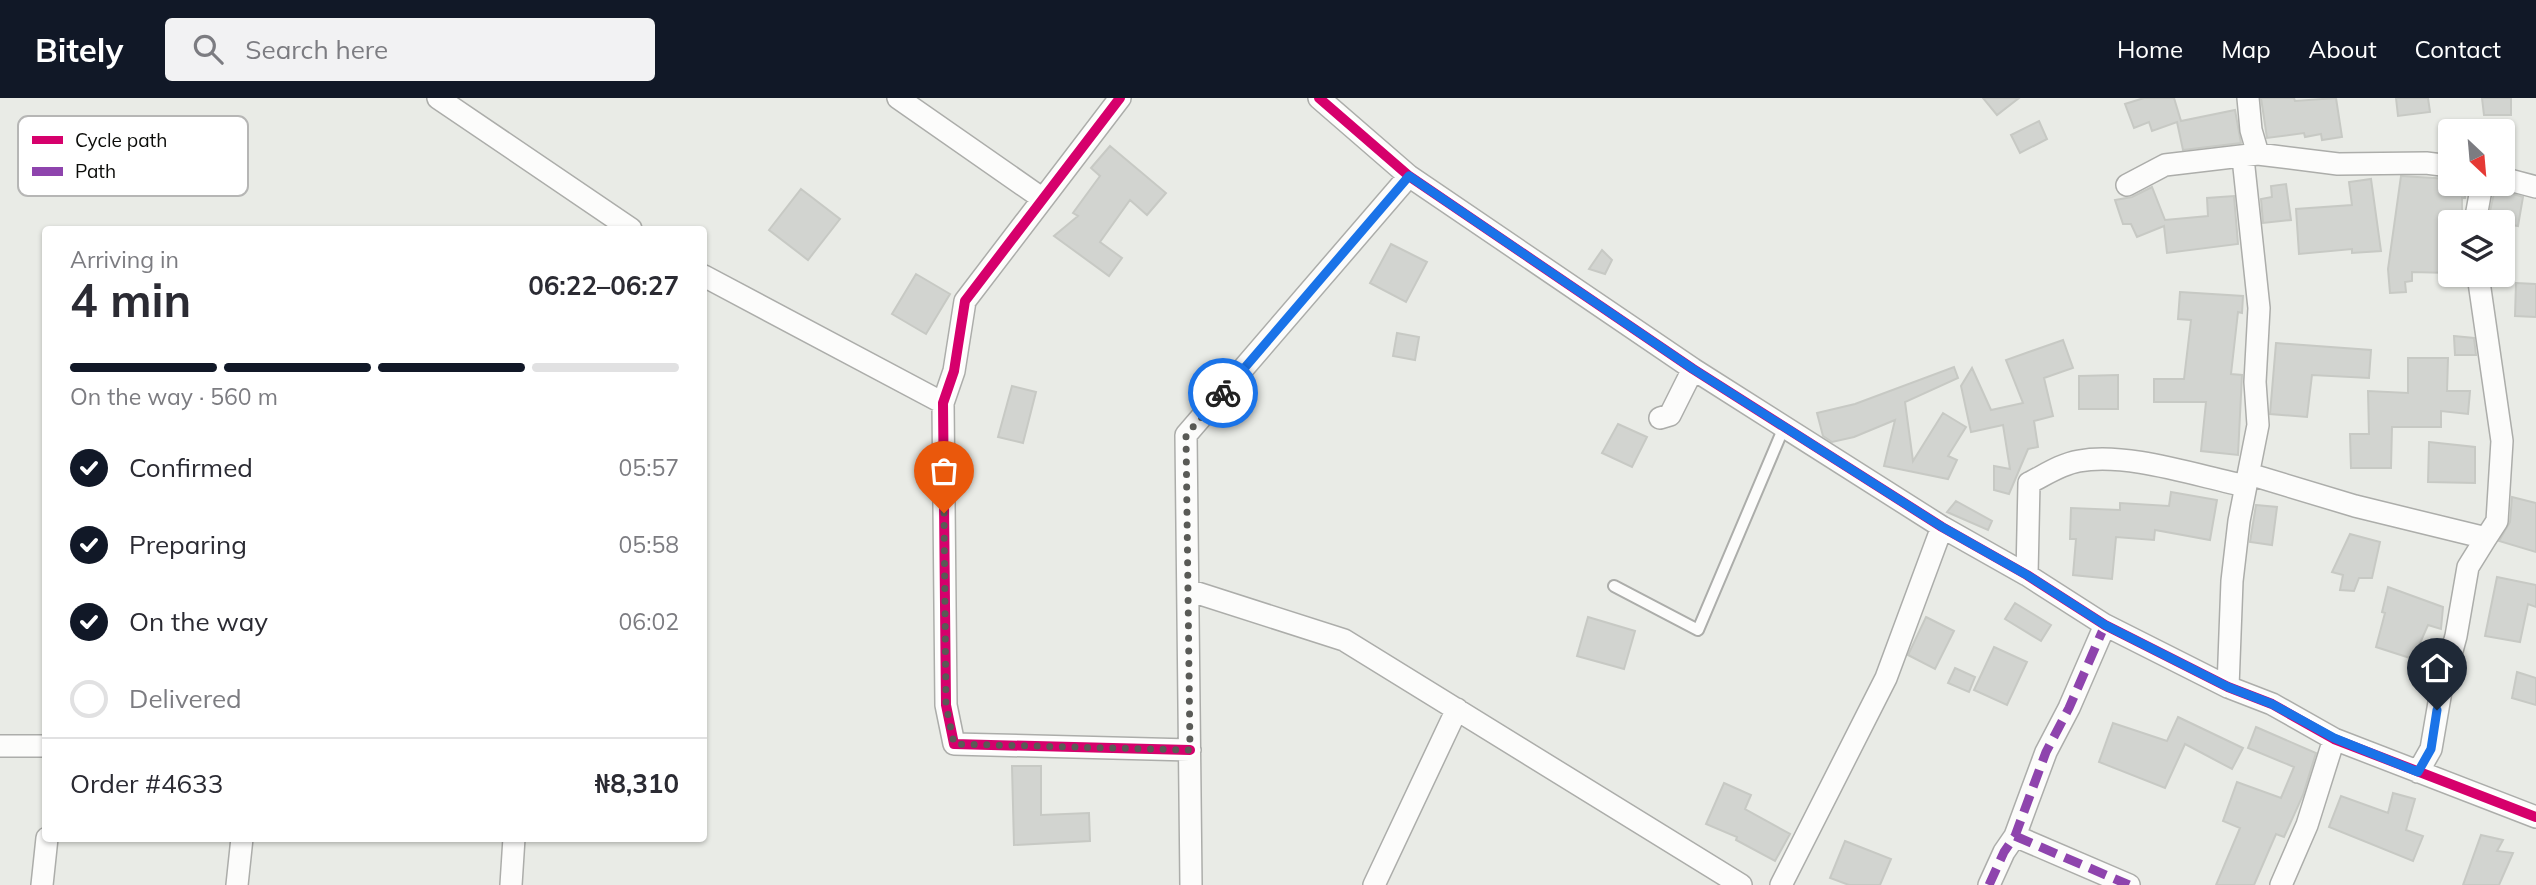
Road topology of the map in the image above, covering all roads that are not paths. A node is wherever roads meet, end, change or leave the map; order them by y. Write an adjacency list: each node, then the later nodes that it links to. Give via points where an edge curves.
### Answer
1 (438, 98): 13 (street)
2 (898, 98): 12 (street)
3 (1121, 98): 12 (street)
4 (1319, 98): 8 (street)
5 (2248, 98): 6 (street)
6 (2250, 156): 7 (street, via 2338,164); 10 (street, via 2165,165); 20 (street, via 2259,308 2258,425)
7 (2438, 164)
8 (1409, 176): 16 (street); 25 (street, via 1186,435)
9 (2515, 181): 11 (street)
10 (2127, 185)
11 (2536, 187)
12 (1043, 199): 17 (street, via 965,300 954,371)
13 (627, 226)
14 (707, 278): 17 (street)
15 (2480, 287): 22 (street, via 2502,441 2497,521)
16 (1693, 369): 18 (street, via 1670,415); 19 (street)
17 (943, 404): 32 (street, via 946,705 954,744)
18 (1660, 418)
19 (1784, 427): 21 (street); 24 (lane, via 1698,630)
20 (2248, 480): 22 (street); 23 (street, via 2104,458 2053,470 2029,483); 27 (street, via 2232,580)
21 (1942, 527): 23 (street); 45 (street, via 1886,678)
22 (2486, 538): 33 (street, via 2468,568 2431,749)
23 (2027, 575): 26 (street)
24 (1614, 586)
25 (1188, 590): 28 (street, via 1344,640); 32 (street)
26 (2105, 625): 27 (street); 35 (street, via 2046,752)
27 (2228, 687): 29 (street, via 2272,704)
28 (1457, 709): 43 (street); 44 (street)
29 (2334, 738): 33 (street); 48 (street)
30 (0, 746): 31 (street)
31 (42, 746)
32 (1190, 750): 42 (street)
33 (2418, 772): 34 (street)
34 (2536, 817)
35 (2015, 836): 46 (street); 47 (street)
36 (47, 842): 39 (street)
37 (242, 842): 40 (street)
38 (513, 842): 41 (street)
39 (42, 885)
40 (237, 885)
41 (511, 885)
42 (1191, 885)
43 (1374, 885)
44 (1741, 885)
45 (1782, 885)
46 (1989, 885)
47 (2129, 885)
48 (2281, 885)

